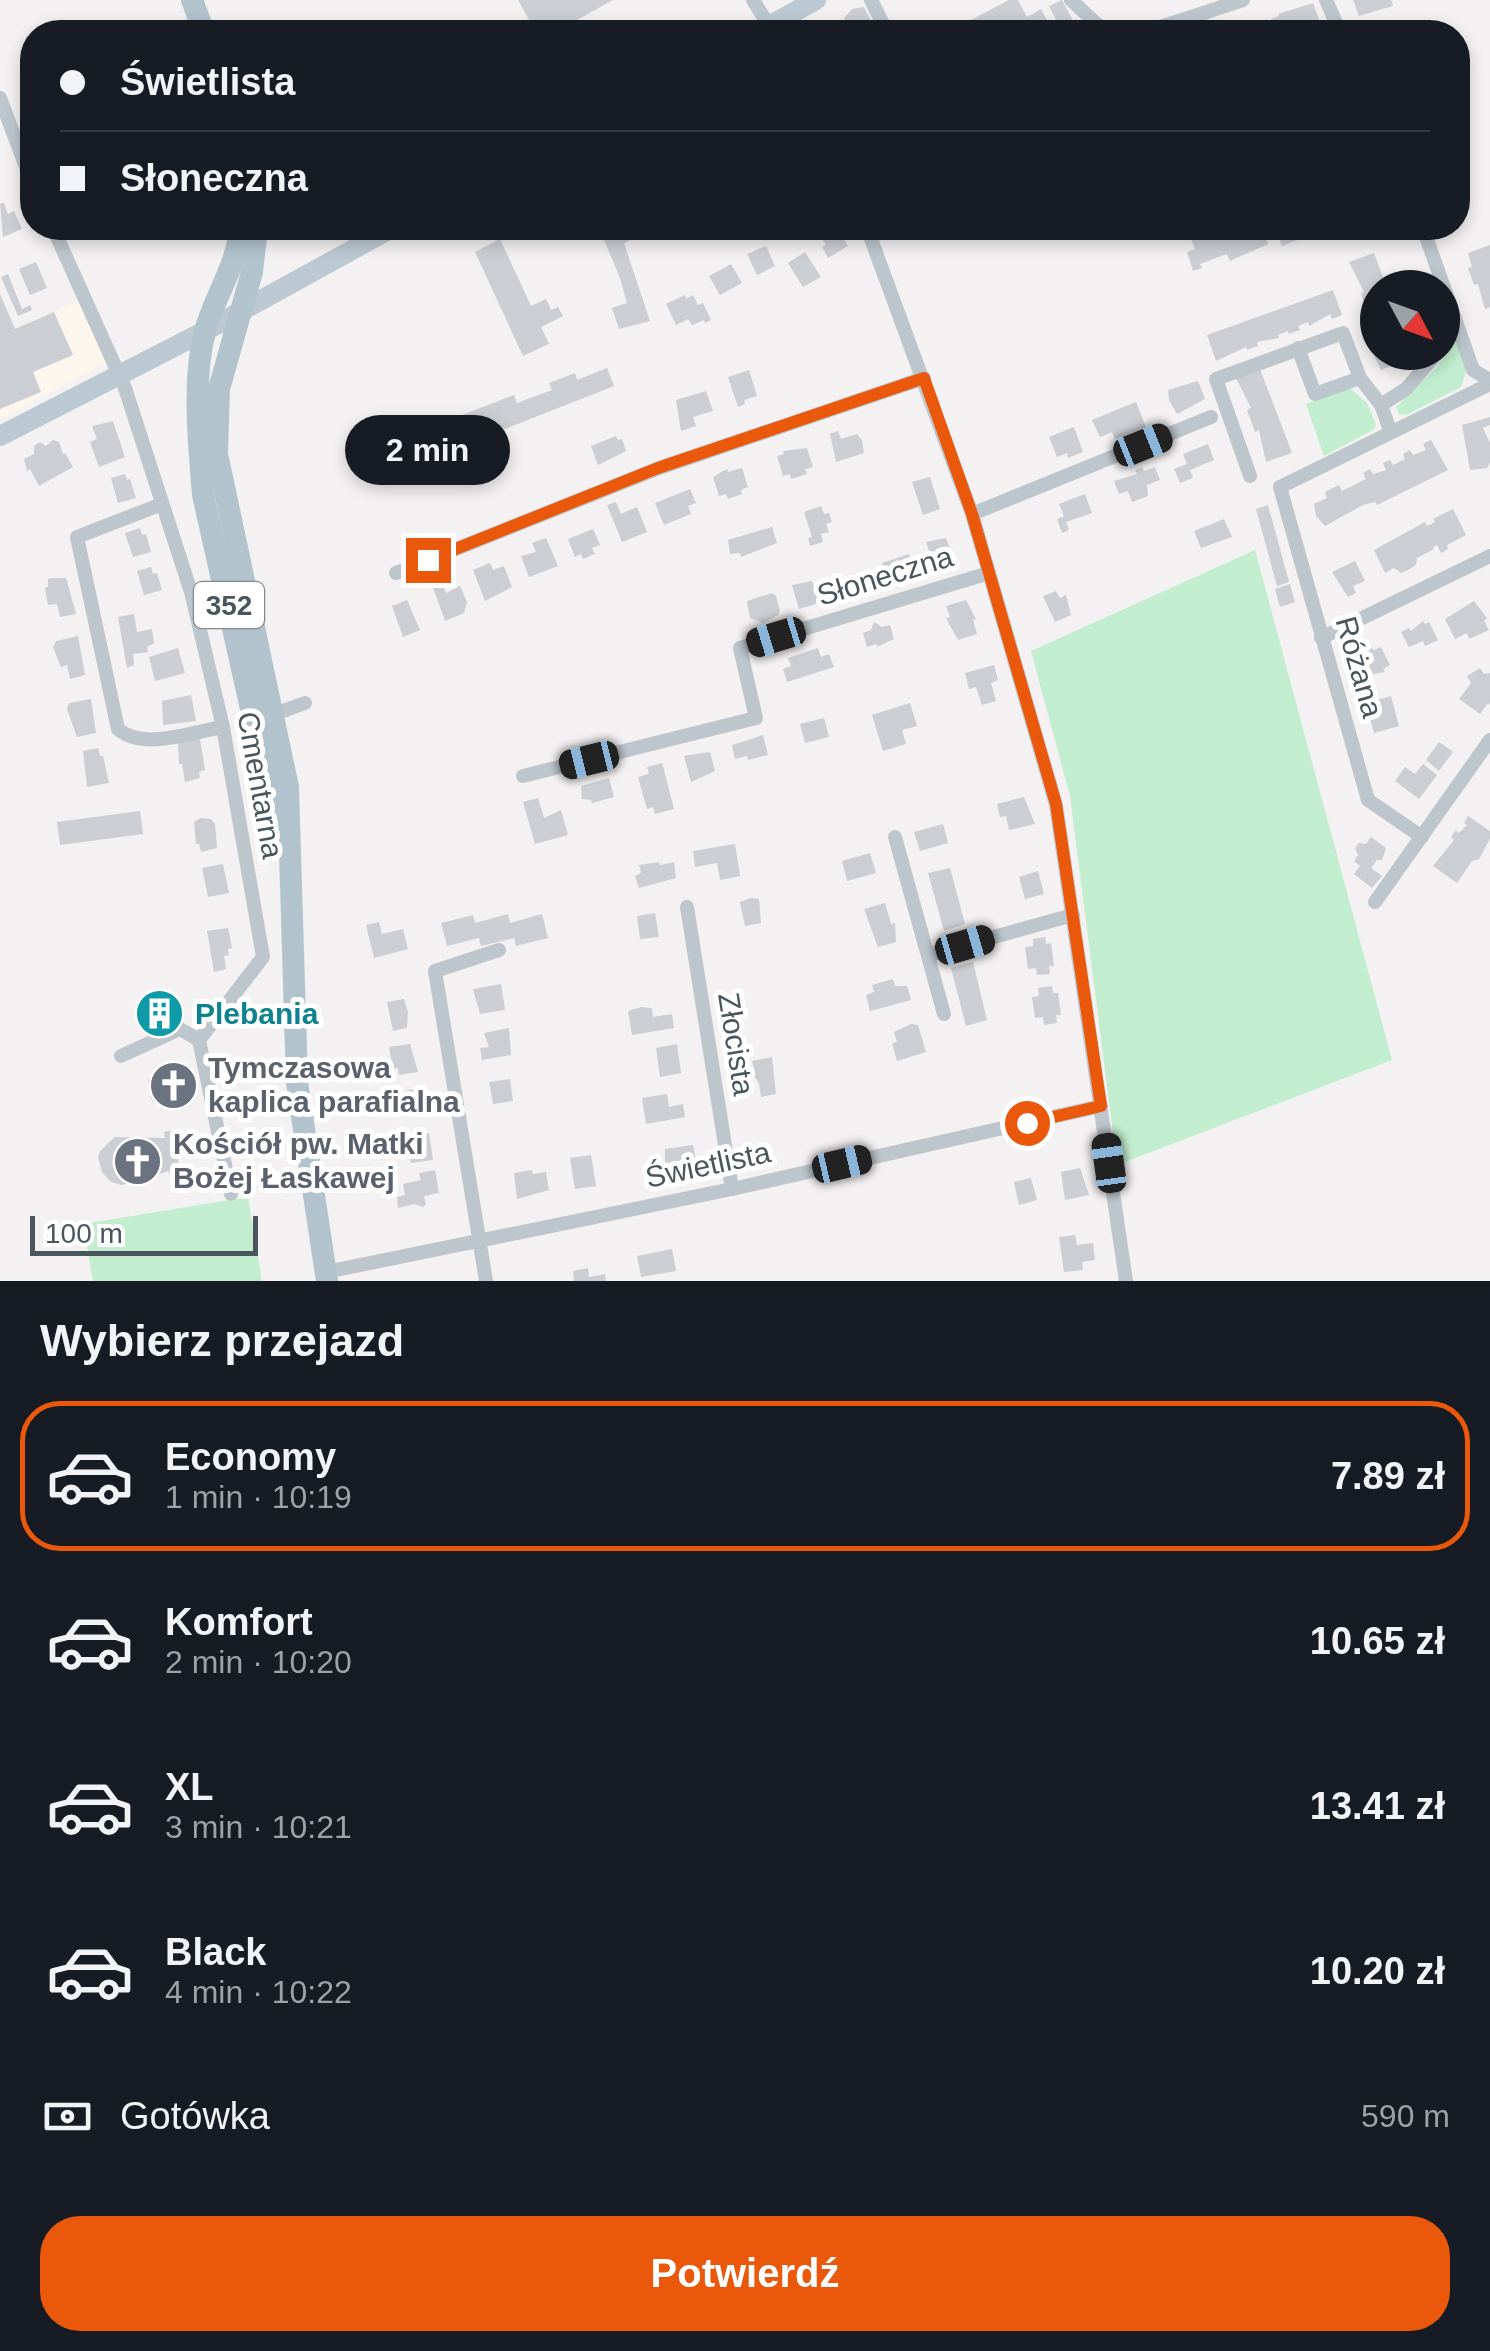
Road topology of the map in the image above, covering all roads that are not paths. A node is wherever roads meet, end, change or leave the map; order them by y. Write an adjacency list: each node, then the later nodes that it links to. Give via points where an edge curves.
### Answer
1 (816, 0): 4 (street)
2 (1071, 0): 5 (street)
3 (1244, 0): 6 (street)
4 (783, 20)
5 (1093, 20)
6 (1183, 20)
7 (0, 98): 8 (street)
8 (20, 151)
9 (58, 240): 24 (street, Cmentarna)
10 (238, 240): 19 (main road, 352)
11 (256, 240): 15 (main road, 352)
12 (370, 240): 17 (street)
13 (871, 240): 26 (street, Słoneczna)
14 (1428, 240): 16 (street)
15 (253, 262): 17 (street, via 265,278); 18 (main road, 352)
16 (1438, 270)
17 (288, 286): 18 (street)
18 (242, 310): 19 (street); 25 (main road, 352)
19 (206, 331): 22 (street); 25 (main road, 352)
20 (1460, 336): 28 (street, via 1473,370)
21 (1298, 348): 27 (street, via 1343,332); 27 (street, via 1315,394); 33 (street, via 1216,379)
22 (169, 350): 24 (street); 25 (street)
23 (1422, 370): 29 (street)
24 (120, 375): 32 (street); 34 (street, Cmentarna)
25 (211, 377): 40 (main road, 352, via 199,444 203,494); 42 (main road, 352, via 221,481)
26 (924, 378): 35 (street, Słoneczna); 37 (street, via 658,468)
27 (1360, 378): 29 (street)
28 (1490, 382): 31 (street)
29 (1381, 405): 31 (street)
30 (1212, 417): 35 (street, Słoneczna)
31 (1390, 430): 39 (street, Różana, via 1280,487)
32 (0, 436)
33 (1250, 476)
34 (162, 504): 43 (street, Cmentarna); 43 (street, via 77,537 118,729 141,740)
35 (972, 514): 38 (street, Słoneczna)
36 (1490, 556): 39 (street)
37 (396, 573)
38 (989, 574): 46 (street, Słoneczna, via 740,648 756,718); 52 (street, Słoneczna, via 1056,804)
39 (1321, 638): 48 (street, Różana, via 1368,800)
40 (250, 695): 42 (street); 44 (main road, 352)
41 (305, 702): 42 (street)
42 (274, 712): 44 (street); 49 (main road, 352, via 288,787)
43 (223, 727): 56 (street, Cmentarna, via 262,957)
44 (258, 733): 49 (main road, 352)
45 (1490, 740): 48 (street)
46 (522, 776)
47 (895, 837): 54 (street)
48 (1422, 837): 50 (street)
49 (291, 889): 62 (main road, 352, via 297,1083)
50 (1375, 902)
51 (687, 907): 59 (street, Złocista)
52 (1073, 915): 54 (street); 58 (street, Słoneczna)
53 (500, 950): 61 (street, via 435,971)
54 (929, 955): 55 (street)
55 (944, 1014)
56 (200, 1040): 57 (street, via 180,1029); 60 (street)
57 (121, 1056)
58 (1101, 1106): 59 (street, Świetlista); 64 (street, Słoneczna)
59 (732, 1189): 61 (street, Świetlista)
60 (231, 1194)
61 (480, 1239): 62 (street, Świetlista); 63 (street)
62 (327, 1276)
63 (486, 1281)
64 (1126, 1281)

